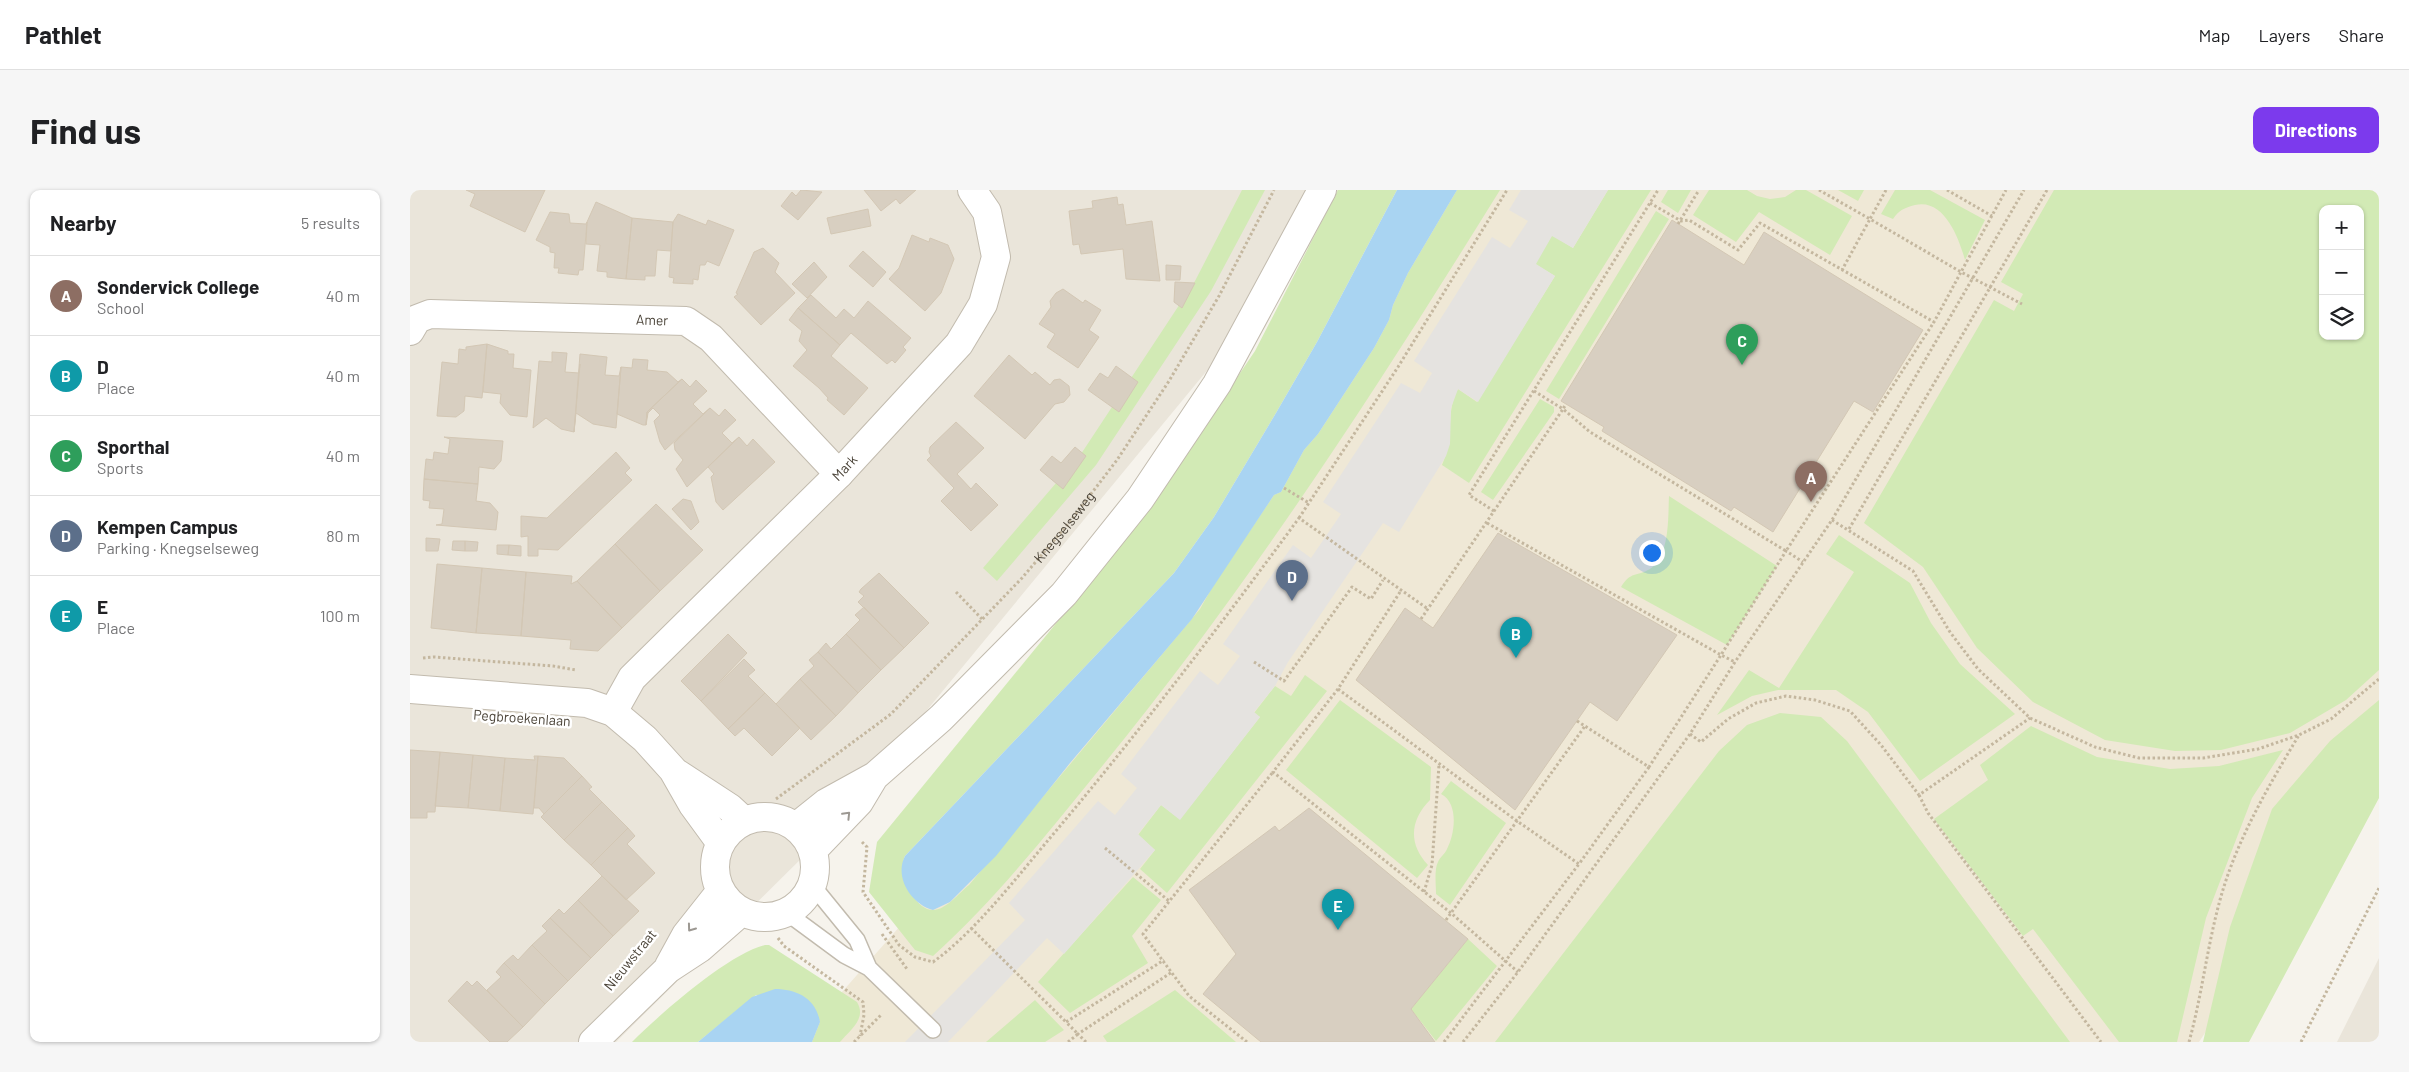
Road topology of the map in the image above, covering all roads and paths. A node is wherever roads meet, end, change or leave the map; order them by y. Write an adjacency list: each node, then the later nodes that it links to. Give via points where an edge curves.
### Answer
1 (972, 190): 27 (street, Mark, via 987,212 996,257 983,304 959,344)
2 (1274, 190): 42 (path, Knegselseweg, via 1194,339 1117,460 1062,530)
3 (1322, 190): 59 (street, via 1217,384 1140,499 1064,594 941,718)
4 (1507, 190): 29 (path, via 1398,367)
5 (1658, 190): 13 (path)
6 (1699, 190): 16 (path)
7 (1819, 190): 15 (path)
8 (1886, 190): 15 (path)
9 (1946, 190): 14 (path)
10 (2006, 190): 14 (path)
11 (2024, 190): 19 (path)
12 (2047, 190): 20 (path)
13 (1650, 203): 16 (path); 24 (path)
14 (1992, 216): 18 (path)
15 (1870, 219): 17 (path); 18 (path)
16 (1679, 222): 17 (path, via 1689,220 1738,250 1760,223)
17 (1842, 270): 22 (path)
18 (1961, 272): 19 (path); 22 (path)
19 (1972, 279): 20 (path); 32 (path)
20 (1990, 289): 21 (path); 34 (path)
21 (2022, 304)
22 (1934, 322): 35 (path)
23 (410, 331): 27 (street, Amer, via 417,319 430,314 686,321 711,338)
24 (1534, 391): 26 (path); 30 (path, via 1469,495)
25 (1566, 404): 26 (path)
26 (1563, 409): 30 (path); 35 (path, via 1590,432)
27 (839, 474): 49 (street, Mark, via 632,678)
28 (1284, 488): 29 (path)
29 (1309, 503): 31 (path)
30 (1494, 511): 33 (path)
31 (1299, 518): 37 (path); 78 (path, via 1148,718 1074,810)
32 (1832, 520): 34 (path); 36 (path)
33 (1487, 523): 40 (path); 43 (path)
34 (1849, 529): 50 (path, via 1913,572 1950,632 1978,669)
35 (1786, 551): 36 (path); 43 (path)
36 (1803, 562): 45 (path)
37 (1383, 580): 39 (path); 44 (path, via 1371,599 1352,587 1284,680)
38 (956, 592): 42 (path)
39 (1400, 592): 40 (path); 48 (path)
40 (1428, 609): 41 (path)
41 (1421, 619)
42 (983, 620): 62 (path, Knegselseweg, via 890,714 776,799 797,805)
43 (1721, 655): 45 (path); 56 (path)
44 (1254, 662)
45 (1734, 662): 53 (path)
46 (2379, 679): 54 (path, via 2331,719)
47 (410, 689): 49 (street, Pegbroekenlaan, via 587,703)
48 (1338, 689): 55 (path); 58 (path)
49 (613, 712): 57 (street, Pegbroekenlaan, via 645,739)
50 (2030, 718): 54 (path, via 2095,747 2139,758 2202,758 2258,749); 60 (path)
51 (1577, 721): 52 (path)
52 (1585, 726): 56 (path); 63 (path)
53 (1690, 734): 60 (path, via 1701,742 1728,719 1756,704 1786,696 1815,700 1850,711); 87 (path)
54 (2299, 735): 99 (path, via 2262,797 2220,899)
55 (1440, 765): 63 (path); 72 (path, via 1432,865)
56 (1649, 767): 68 (path)
57 (673, 770): 61 (street, Pegbroekenlaan); 64 (street, Pegbroekenlaan)
58 (1273, 772): 72 (path); 73 (path)
59 (874, 776): 62 (street, via 844,791); 67 (street, one-way to 59, via 859,802)
60 (1919, 795): 98 (path, via 1928,813)
61 (744, 821): 62 (street, via 762,816); 64 (street)
62 (804, 821): 67 (street, via 806,837)
63 (1517, 821): 68 (path); 75 (path)
64 (720, 842): 71 (street, via 715,858 715,876)
65 (867, 847): 78 (path, via 863,892 899,944 915,957 933,962)
66 (1105, 848): 73 (path)
67 (813, 850): 69 (street, via 816,868)
68 (1579, 864): 82 (path)
69 (813, 886): 77 (street); 85 (lane, via 857,940)
70 (2379, 888): 100 (path)
71 (720, 892): 74 (street); 84 (street, Nieuwstraat, one-way to 84, via 686,935)
72 (1424, 892): 75 (path)
73 (1169, 901): 81 (path, via 1144,934)
74 (741, 912): 77 (street, via 772,918); 84 (street, Nieuwstraat, via 700,948)
75 (1450, 913): 76 (path); 82 (path)
76 (1446, 920)
77 (789, 926): 79 (path); 85 (lane); 92 (path, via 784,946 863,1002 860,1036)
78 (971, 928): 88 (path)
79 (770, 937)
80 (649, 938): 83 (path, Nieuwstraat)
81 (1164, 960): 86 (path); 88 (path)
82 (1505, 960): 87 (path); 96 (path)
83 (625, 967)
84 (668, 968): 91 (street, Nieuwstraat)
85 (869, 968): 89 (lane)
86 (1172, 972): 90 (path); 95 (path, via 1189,996)
87 (1518, 972): 97 (path)
88 (1066, 1022): 90 (path)
89 (933, 1030)
90 (1078, 1034): 93 (path); 94 (path)
91 (594, 1042)
92 (854, 1042)
93 (1068, 1042)
94 (1086, 1042)
95 (1247, 1042)
96 (1444, 1042)
97 (1463, 1042)
98 (2101, 1042)
99 (2190, 1042)
100 (2301, 1042)

